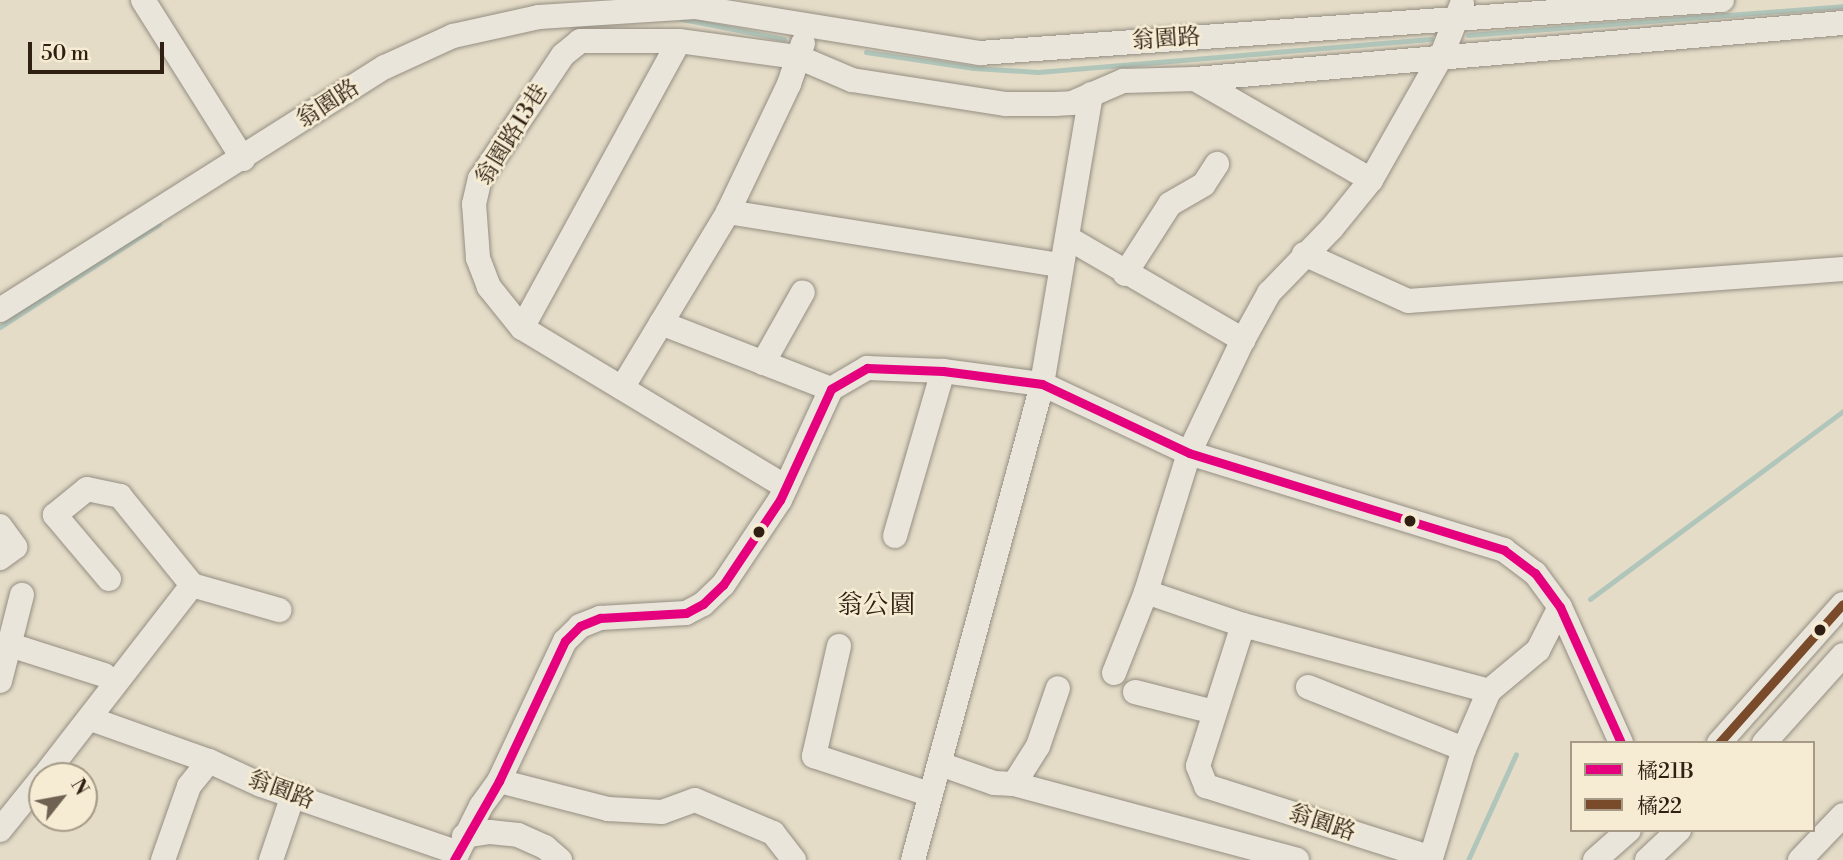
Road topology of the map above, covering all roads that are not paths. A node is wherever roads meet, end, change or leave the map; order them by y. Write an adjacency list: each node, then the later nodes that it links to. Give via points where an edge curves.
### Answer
1 (143, 0): 12 (street)
2 (1722, 0): 4 (street, 翁園路)
3 (697, 4): 6 (street, 翁園路); 12 (street, 翁園路, via 539,17 453,36 385,67)
4 (1460, 8): 6 (street, 翁園路, via 980,53); 9 (street)
5 (1843, 23): 9 (street, 翁園路13巷)
6 (809, 25): 8 (street)
7 (679, 41): 8 (street, 翁園路13巷); 24 (street); 24 (street, 翁園路13巷, via 580,41 563,55 480,179 474,204 478,258 489,287)
8 (798, 57): 11 (street, 翁園路13巷, via 852,80 1006,104 1072,103); 15 (street)
9 (1441, 57): 10 (street, 翁園路13巷); 14 (street)
10 (1195, 79): 11 (street, 翁園路13巷, via 1123,81); 14 (street, 翁園路)
11 (1091, 94): 16 (street)
12 (243, 159): 22 (street, 翁園路)
13 (1217, 164): 20 (street, via 1204,184 1170,204)
14 (1370, 180): 17 (street)
15 (728, 212): 18 (street); 23 (street)
16 (1068, 238): 18 (street); 20 (street)
17 (1304, 254): 19 (street, via 1408,301); 25 (street, via 1269,293)
18 (1059, 265): 28 (street)
19 (1843, 268)
20 (1125, 274): 25 (street)
21 (803, 292): 26 (street)
22 (0, 310)
23 (661, 323): 26 (street); 29 (street)
24 (522, 328): 29 (street, 翁園路13巷)
25 (1243, 340): 31 (street)
26 (764, 363): 30 (street)
27 (943, 371): 28 (street); 30 (street, via 867,368); 34 (street)
28 (1042, 384): 31 (street); 62 (street)
29 (622, 388): 32 (street, 翁園路13巷)
30 (831, 389): 32 (street)
31 (1189, 453): 38 (street); 41 (street, via 1504,550 1535,573)
32 (786, 487): 63 (street, via 723,585 704,604 665,616 600,618 580,626 565,641)
33 (0, 526): 35 (street, via 15,547)
34 (895, 536)
35 (0, 558)
36 (108, 579): 37 (street, via 55,514 87,489 120,496)
37 (192, 585): 42 (street); 55 (street)
38 (1146, 592): 43 (street); 47 (street)
39 (22, 595): 44 (street)
40 (1843, 604): 57 (street)
41 (1560, 607): 52 (street, 翁園路, via 1538,650); 56 (street)
42 (279, 610)
43 (1243, 625): 52 (street); 54 (street, 翁園路)
44 (7, 644): 48 (street); 49 (street)
45 (839, 646): 65 (street, via 814,756)
46 (1843, 655): 58 (street)
47 (1114, 673)
48 (104, 675)
49 (0, 681)
50 (1308, 687): 59 (street)
51 (1058, 688): 64 (street, via 1038,746)
52 (1489, 691): 59 (street, 翁園路)
53 (1135, 692): 54 (street)
54 (1213, 712): 73 (street, 翁園路, via 1198,766 1206,786)
55 (91, 719): 60 (street, 翁園路); 61 (street)
56 (1620, 741)
57 (1720, 741)
58 (1766, 741)
59 (1464, 749): 73 (street, 翁園路)
60 (209, 761): 67 (street, 翁園路); 74 (street, via 189,786)
61 (55, 762)
62 (940, 764): 64 (street, via 995,783); 65 (street)
63 (499, 781): 72 (street); 77 (street, via 608,809 662,812 695,800 772,833)
64 (1014, 784): 79 (street)
65 (929, 794): 78 (street)
66 (28, 795): 69 (street)
67 (293, 795): 72 (street, 翁園路); 75 (street)
68 (1843, 815): 82 (street)
69 (0, 830)
70 (1627, 832): 80 (street)
71 (1674, 840): 81 (street)
72 (459, 850): 76 (street, via 490,832 518,835)
73 (1431, 859)
74 (163, 860)
75 (271, 860)
76 (561, 860)
77 (794, 860)
78 (913, 860)
79 (1297, 860)
80 (1595, 860)
81 (1647, 860)
82 (1800, 860)

